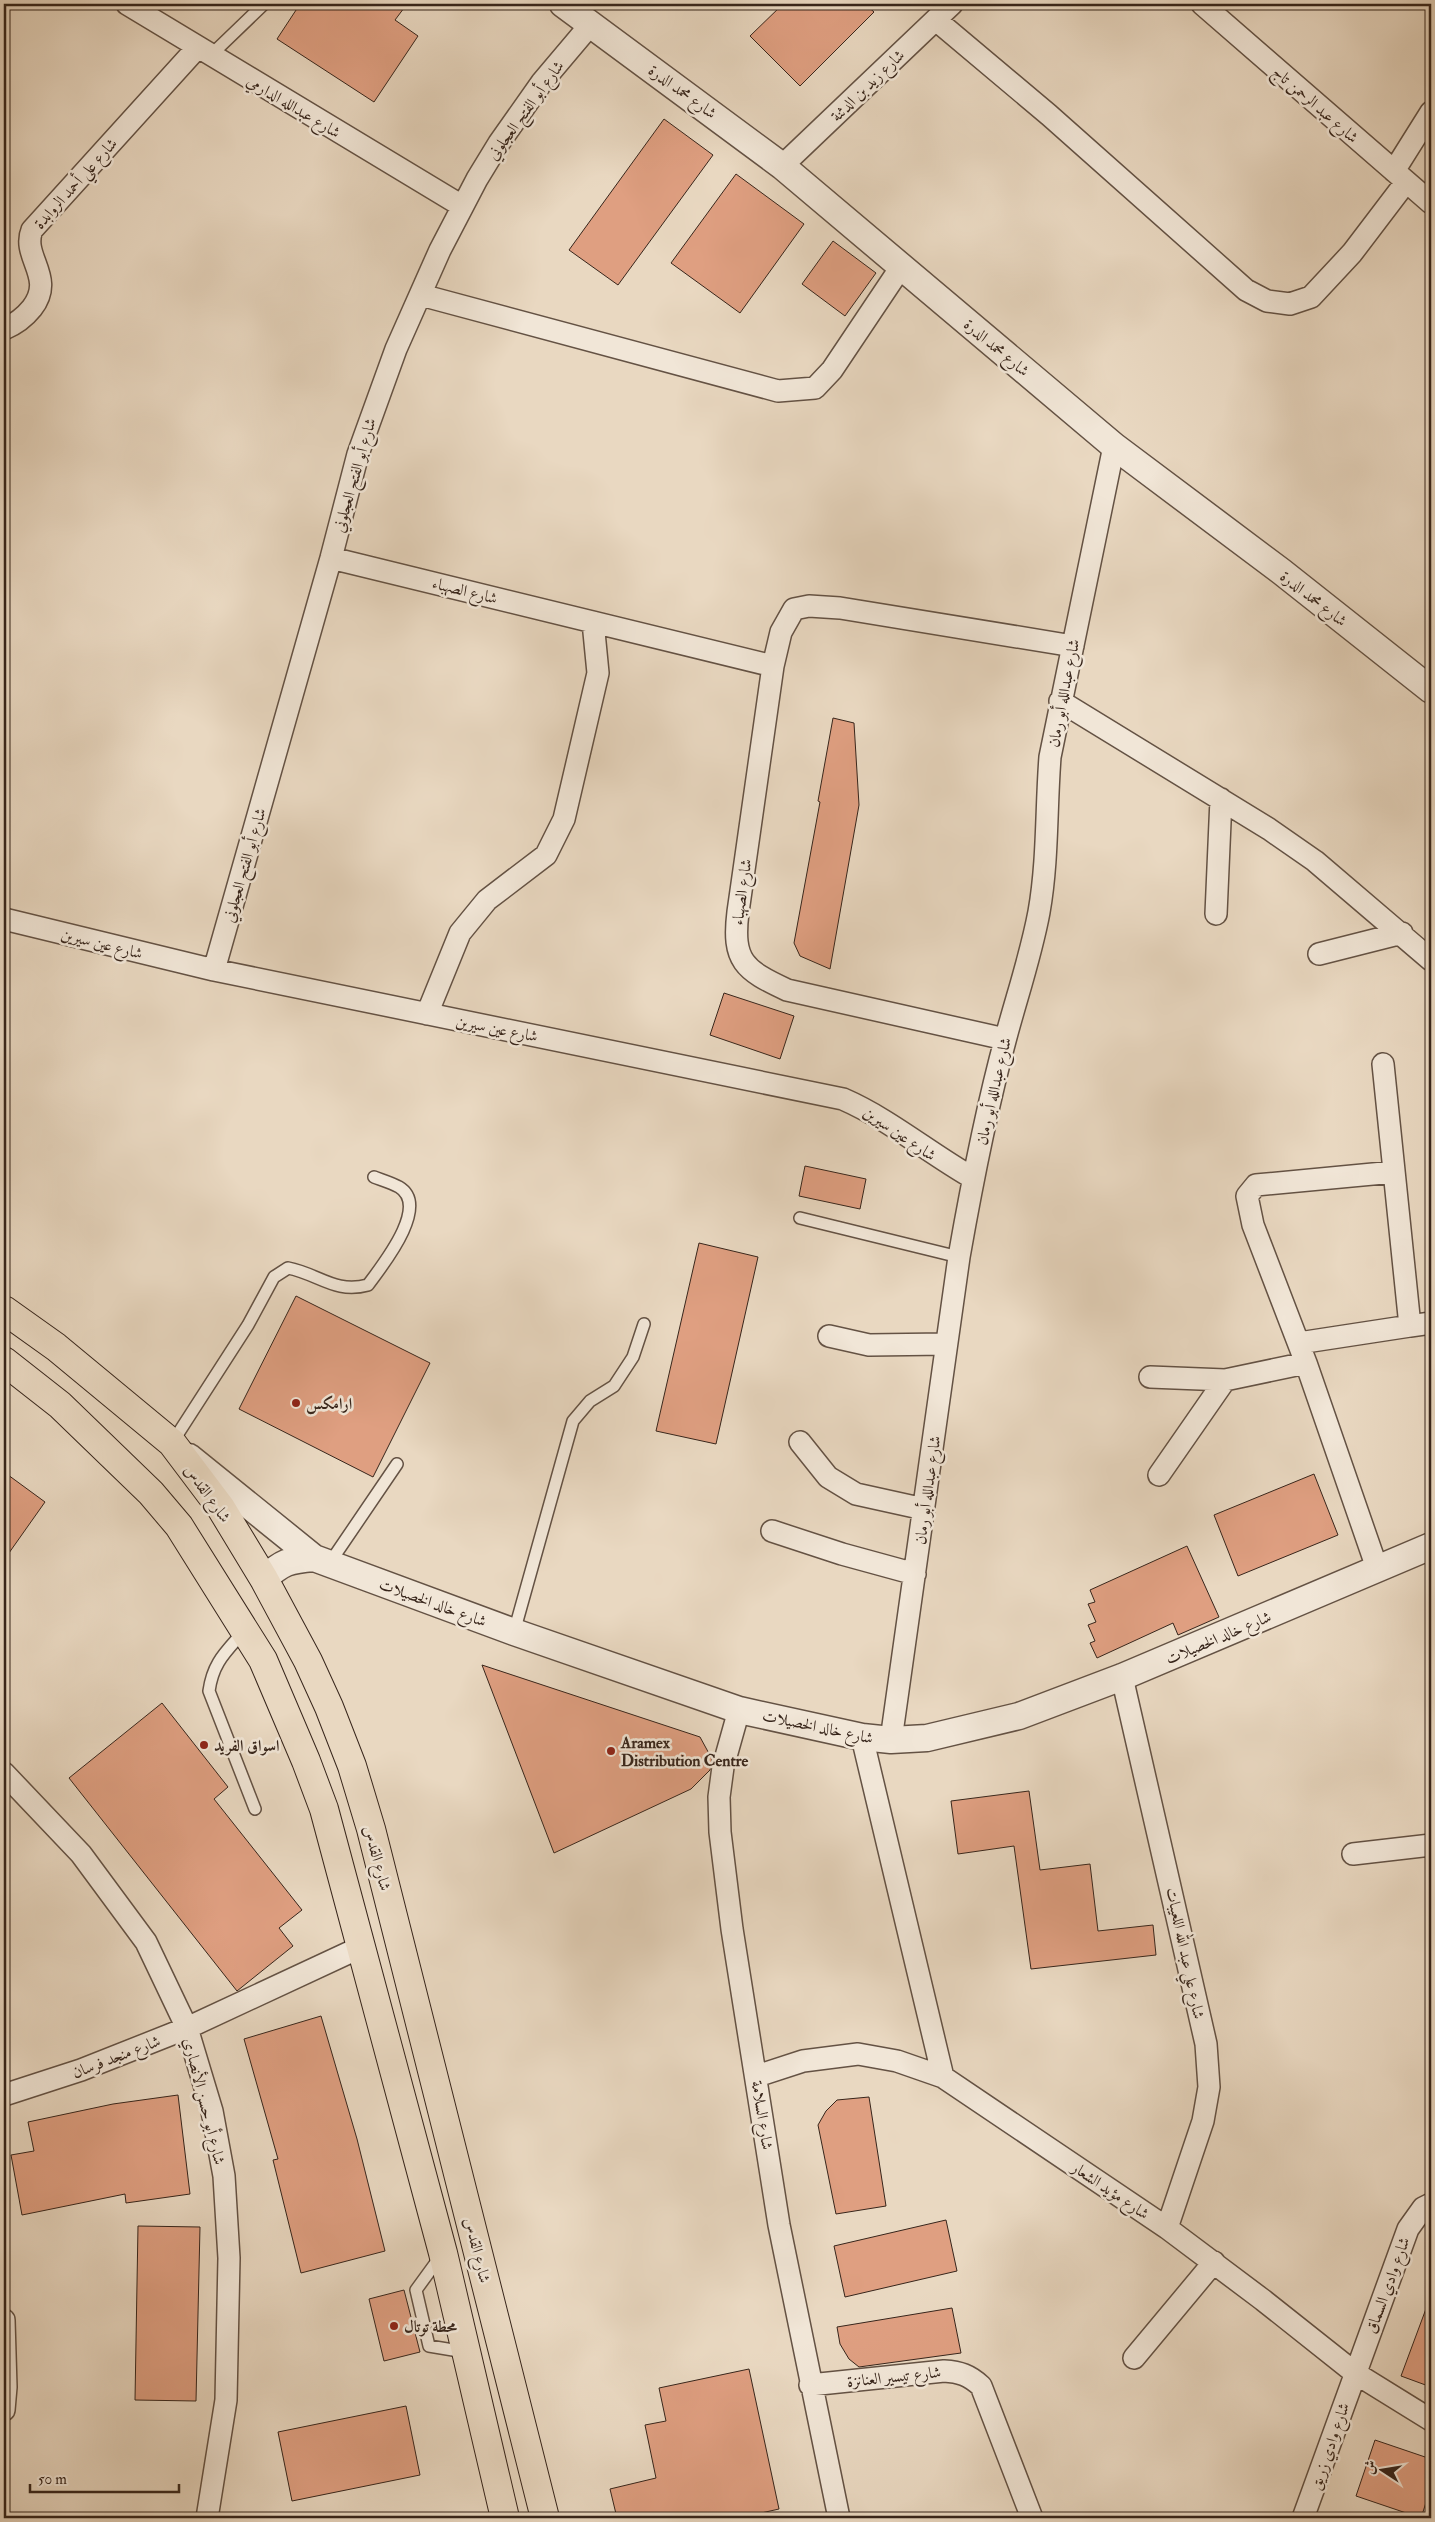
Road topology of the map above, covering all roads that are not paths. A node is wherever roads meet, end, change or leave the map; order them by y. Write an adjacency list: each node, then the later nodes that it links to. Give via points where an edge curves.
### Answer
1 (127, 4): 8 (street, شارع عبدالله الدارمي)
2 (264, 4): 8 (lane)
3 (563, 4): 7 (street, شارع محمد الدرة)
4 (952, 4): 6 (street, شارع زيد بن الدثنة)
5 (1202, 4): 11 (street, شارع عبد الرحمن تاج)
6 (936, 20): 10 (street, شارع زيد بن الدثنة); 11 (street, via 1049,115 1240,285 1267,301 1290,304 1311,297 1352,253)
7 (592, 24): 10 (street, شارع محمد الدرة); 13 (street, شارع أبو الفتح العجلوني, via 542,82 504,135)
8 (204, 52): 13 (street, شارع عبدالله الدارمي); 16 (street, شارع علي أحمد الروابدة, via 32,230 29,239 41,278 41,292 18,323)
9 (1431, 112): 11 (street)
10 (782, 166): 14 (street, شارع محمد الدرة)
11 (1400, 177): 12 (street, شارع عبد الرحمن تاج)
12 (1431, 203)
13 (462, 206): 15 (street, شارع أبو الفتح العجلوني)
14 (901, 267): 15 (street, via 832,370 815,388 778,391); 17 (street, شارع محمد الدرة)
15 (420, 295): 18 (street, شارع أبو الفتح العجلوني, via 370,419)
16 (4, 329)
17 (1114, 446): 20 (street, شارع عبدالله أبو رمان); 22 (street, شارع محمد الدرة, via 1282,572)
18 (331, 558): 19 (street, شارع الصهباء); 30 (street, شارع أبو الفتح العجلوني)
19 (594, 622): 21 (street, شارع الصهباء); 31 (street, via 598,673 564,819 546,855 488,900 460,933)
20 (1073, 646): 21 (street, شارع الصهباء, via 840,608 808,606 794,609 781,632); 23 (street, شارع عبدالله أبو رمان)
21 (773, 666): 32 (street, شارع الصهباء, via 735,938 742,960 760,977 787,990)
22 (1431, 690)
23 (1060, 701): 24 (street); 32 (street, شارع عبدالله أبو رمان, via 1050,757 1048,830 1039,912)
24 (1221, 798): 25 (street); 27 (street, via 1315,861)
25 (1216, 914)
26 (4, 919): 30 (street, شارع عين سيرين)
27 (1402, 933): 28 (street); 29 (street)
28 (1319, 954)
29 (1431, 960)
30 (214, 970): 31 (street, شارع عين سيرين)
31 (427, 1014): 36 (street, شارع عين سيرين, via 843,1098 868,1109 940,1160)
32 (1005, 1038): 36 (street, شارع عبدالله أبو رمان)
33 (1383, 1064): 34 (street)
34 (1394, 1172): 42 (street); 44 (street, via 1256,1185 1250,1190 1248,1203 1253,1225)
35 (374, 1177): 51 (lane, via 401,1188 408,1198 409,1215 400,1239 368,1285 353,1289 335,1286 288,1268 274,1277)
36 (973, 1178): 38 (street, شارع عبدالله أبو رمان)
37 (800, 1218): 38 (lane)
38 (958, 1257): 45 (street, شارع عبدالله أبو رمان)
39 (4, 1310): 51 (highway, شارع القدس, via 56,1347)
40 (1431, 1323): 42 (street)
41 (644, 1324): 62 (lane, via 633,1357 614,1386 590,1401 573,1421)
42 (1410, 1326): 44 (street)
43 (829, 1336): 45 (street, via 869,1345)
44 (1299, 1342): 47 (street)
45 (946, 1344): 54 (street, شارع عبدالله أبو رمان)
46 (4, 1361): 61 (highway, via 60,1404 151,1493 179,1526)
47 (1306, 1363): 49 (street); 58 (street)
48 (1150, 1377): 49 (street)
49 (1225, 1380): 53 (street)
50 (800, 1442): 54 (street, via 828,1477 856,1494)
51 (172, 1443): 57 (street, شارع خالد الخصيلات); 60 (highway, شارع القدس, via 222,1508)
52 (397, 1464): 57 (lane)
53 (1159, 1475)
54 (924, 1509): 59 (street, شارع عبدالله أبو رمان)
55 (772, 1531): 59 (street)
56 (1431, 1546): 58 (street, شارع خالد الخصيلات)
57 (322, 1561): 60 (street, شارع خالد الخصيلات, via 291,1560 279,1565); 62 (street, شارع خالد الخصيلات)
58 (1377, 1568): 63 (street, شارع خالد الخصيلات)
59 (915, 1574): 66 (street, شارع عبدالله أبو رمان)
60 (264, 1579): 88 (highway, شارع القدس, via 329,1707 352,1766 371,1829)
61 (245, 1630): 68 (lane, via 218,1660 211,1677 210,1691); 71 (highway, via 263,1660 324,1809)
62 (514, 1632): 64 (street, شارع خالد الخصيلات)
63 (1122, 1677): 66 (street, شارع خالد الخصيلات, via 1019,1716 926,1738); 77 (street, شارع علي عبد الله اللعيبات, via 1206,2044 1209,2087 1203,2121)
64 (739, 1710): 65 (street, شارع خالد الخصيلات); 73 (street, شارع السلامة, via 723,1767 719,1797 720,1832 732,1928)
65 (862, 1737): 66 (street, شارع خالد الخصيلات); 74 (street)
66 (891, 1740)
67 (4, 1773): 72 (street, شارع أبو حسن الأنصاري, via 74,1846 119,1904 146,1942)
68 (255, 1809)
69 (1431, 1844): 70 (street)
70 (1353, 1854)
71 (361, 1947): 72 (street, شارع منجد فرسان); 87 (highway, via 443,2253)
72 (187, 2028): 75 (street, شارع منجد فرسان, via 81,2070); 86 (street, شارع أبو حسن الأنصاري, via 212,2111 224,2176 230,2258 226,2400)
73 (757, 2076): 74 (street, شارع مؤيد الشعار, via 802,2061 858,2054 897,2061); 82 (street, شارع السلامة, via 780,2225)
74 (943, 2077): 77 (street, شارع مؤيد الشعار)
75 (4, 2095)
76 (1431, 2204): 81 (street, شارع وادي السماق, via 1423,2208 1408,2229)
77 (1167, 2228): 78 (street, شارع مؤيد الشعار)
78 (1214, 2262): 80 (street); 81 (street, شارع مؤيد الشعار)
79 (4, 2320): 83 (street)
80 (1134, 2358)
81 (1355, 2373): 85 (street, شارع مؤيد الشعار); 91 (street, شارع وادي زريق)
82 (810, 2385): 89 (street, شارع السلامة); 90 (street, شارع تيسير العنانزة, via 944,2371 960,2372 970,2377 981,2386)
83 (5, 2387): 84 (street)
84 (4, 2410)
85 (1431, 2420)
86 (207, 2518)
87 (505, 2518)
88 (545, 2518)
89 (839, 2518)
90 (1032, 2518)
91 (1304, 2518)

